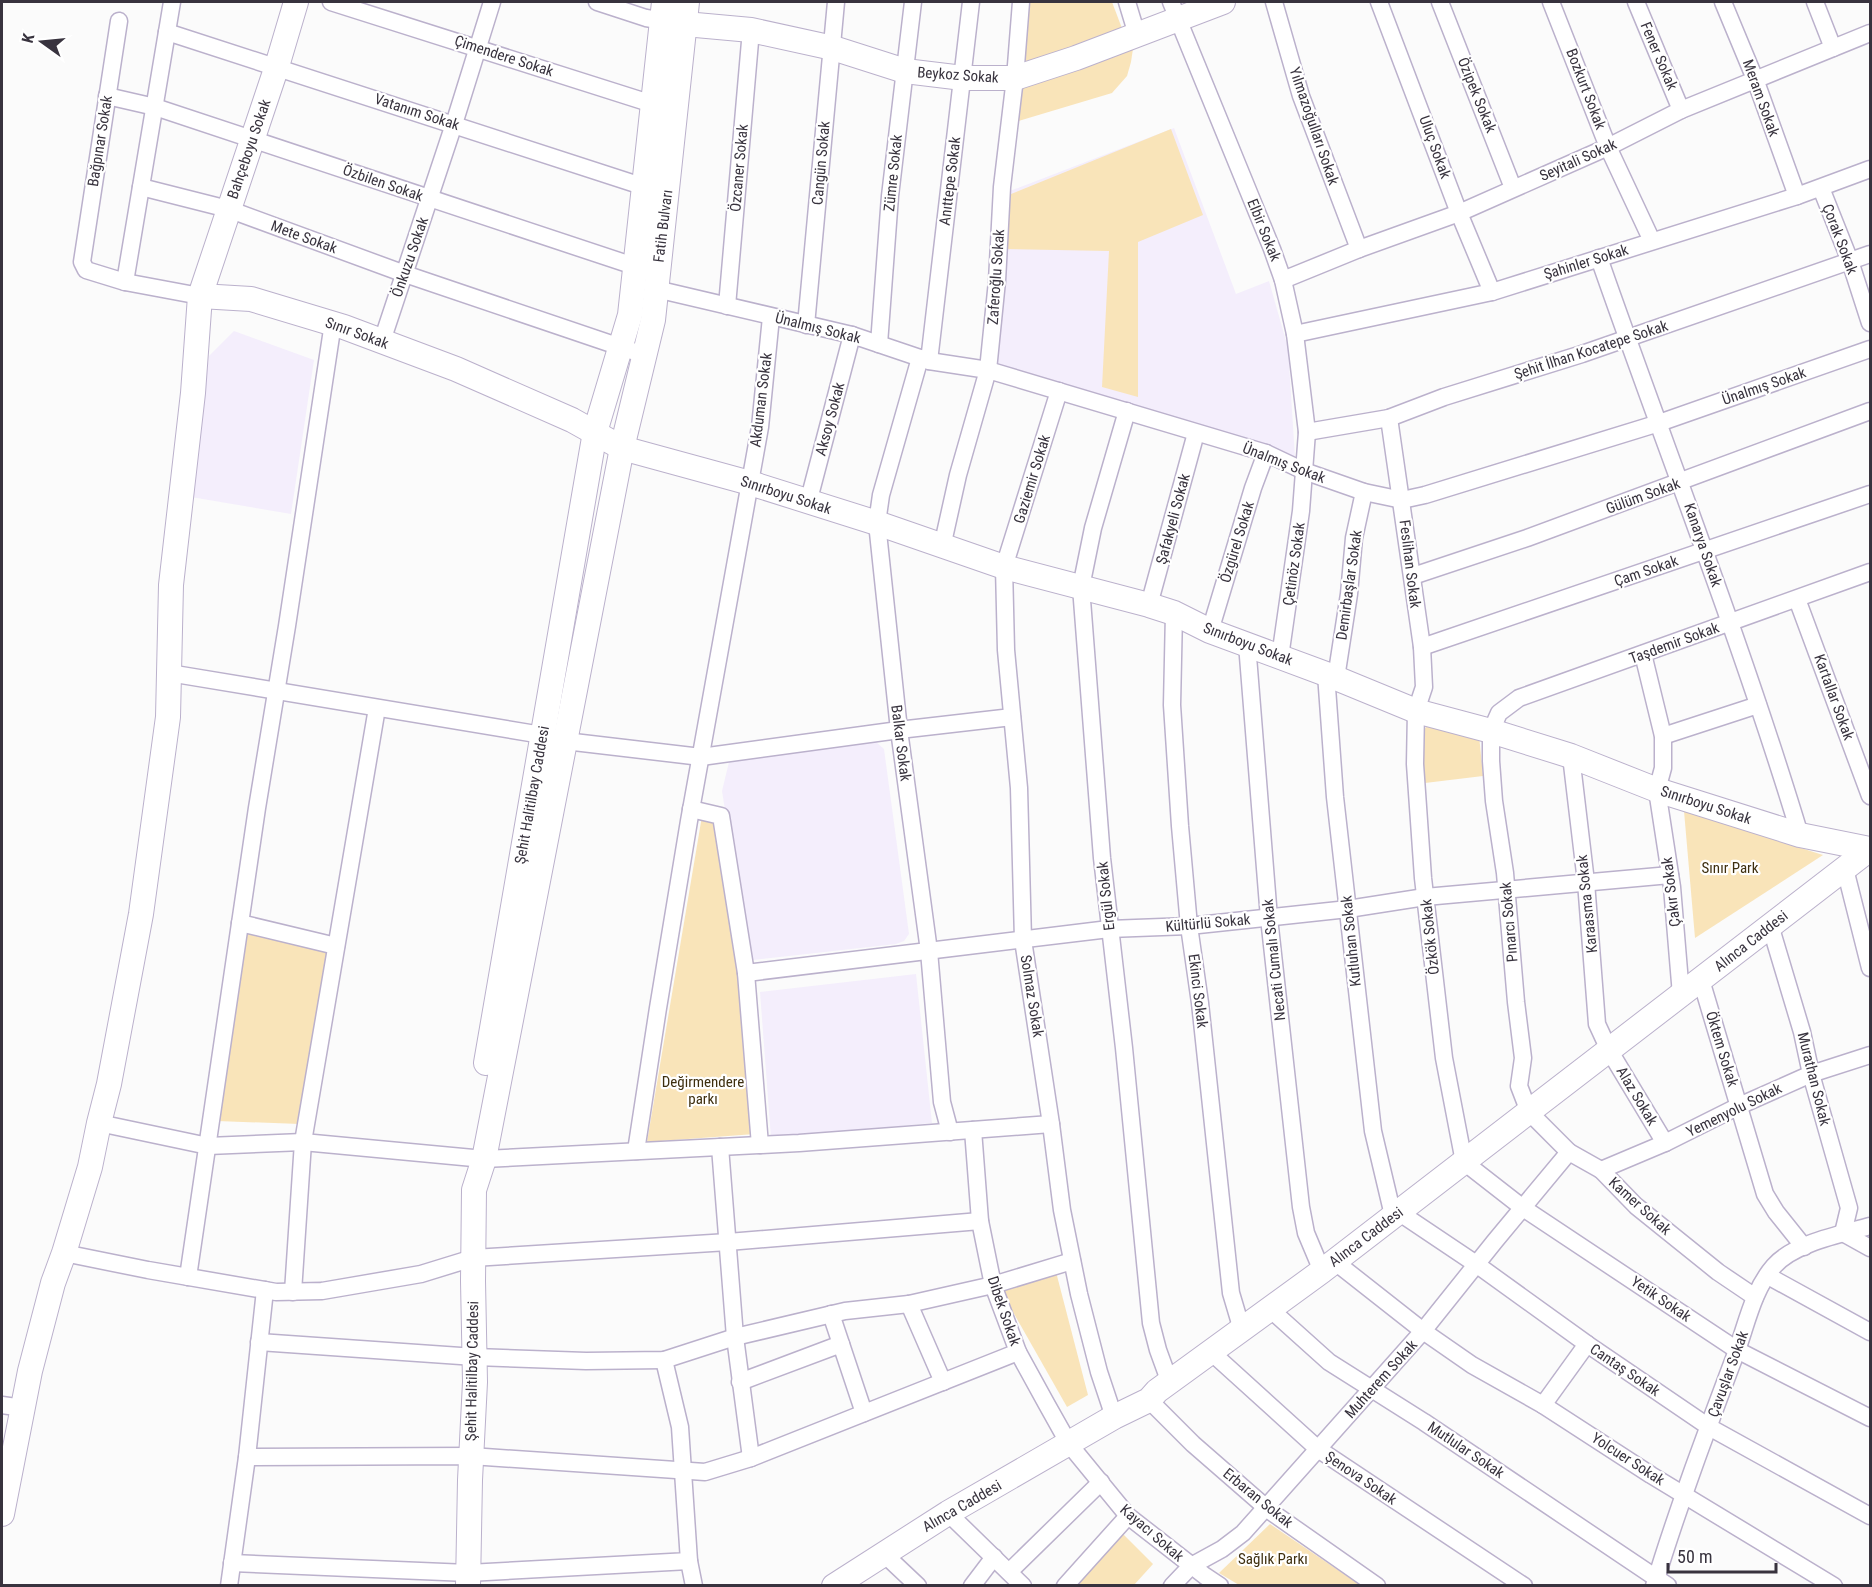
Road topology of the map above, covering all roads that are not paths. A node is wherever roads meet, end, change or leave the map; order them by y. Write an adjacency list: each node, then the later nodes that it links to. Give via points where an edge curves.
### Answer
1 (172, 2): 23 (street)
2 (296, 2): 29 (street, Bahçeboyu Sokak)
3 (331, 2): 26 (street, Çimendere Sokak)
4 (492, 2): 26 (street, Önkuzu Sokak)
5 (597, 2): 20 (street, via 646,18)
6 (836, 2): 27 (street, Cangün Sokak)
7 (913, 2): 30 (street, Zümre Sokak)
8 (971, 2): 31 (street, Anıttepe Sokak)
9 (1021, 2): 32 (street, Zaferoğlu Sokak)
10 (1127, 2): 25 (street)
11 (1223, 2): 19 (street, Beykoz Sokak)
12 (1274, 2): 53 (street, Yılmazoğulları Sokak, via 1301,96)
13 (1379, 2): 51 (street, Uluç Sokak)
14 (1440, 2): 45 (street, Özipek Sokak)
15 (1551, 2): 41 (street, Bozkurt Sokak)
16 (1636, 2): 37 (street, Fener Sokak)
17 (1724, 2): 33 (street, Meram Sokak)
18 (1815, 2): 28 (street)
19 (1174, 10): 25 (street, Beykoz Sokak); 60 (street, Elbir Sokak)
20 (675, 12): 22 (street, Beykoz Sokak); 35 (street); 38 (street, Fatih Bulvarı)
21 (119, 21): 34 (street, Bağpınar Sokak)
22 (751, 30): 27 (street, Beykoz Sokak); 64 (street, Özcaner Sokak)
23 (167, 32): 29 (street, Vatanım Sokak); 36 (street)
24 (1870, 33): 28 (street, Seyitali Sokak)
25 (1137, 35): 32 (street, Beykoz Sokak)
26 (478, 47): 35 (street, Çimendere Sokak); 39 (street, Önkuzu Sokak)
27 (833, 48): 30 (street, Beykoz Sokak); 68 (street, Cangün Sokak)
28 (1833, 48): 33 (street, Seyitali Sokak)
29 (277, 66): 39 (street, Vatanım Sokak); 40 (street, Bahçeboyu Sokak)
30 (905, 71): 31 (street, Beykoz Sokak); 73 (street, Zümre Sokak, via 890,196)
31 (963, 78): 32 (street, Beykoz Sokak); 77 (street, Anıttepe Sokak)
32 (1015, 78): 78 (street, Zaferoğlu Sokak)
33 (1755, 79): 37 (street, Seyitali Sokak); 48 (street, Meram Sokak)
34 (107, 96): 36 (street, Özbilen Sokak); 57 (street, Bağpınar Sokak)
35 (653, 104): 38 (street, Çimendere Sokak); 43 (street)
36 (154, 107): 40 (street, Özbilen Sokak); 44 (street)
37 (1681, 110): 41 (street, Seyitali Sokak)
38 (676, 112): 47 (street, Fatih Bulvarı)
39 (454, 124): 43 (street, Vatanım Sokak); 49 (street, Önkuzu Sokak)
40 (253, 139): 49 (street, Özbilen Sokak); 50 (street, Bahçeboyu Sokak)
41 (1608, 147): 45 (street, Seyitali Sokak); 52 (street, Bozkurt Sokak)
42 (1870, 169): 46 (street, Şahinler Sokak)
43 (644, 186): 47 (street, Vatanım Sokak); 59 (street)
44 (141, 187): 50 (street, Mete Sokak); 61 (street)
45 (1514, 188): 51 (street, Seyitali Sokak)
46 (1821, 188): 48 (street, Şahinler Sokak); 56 (street, Çorak Sokak)
47 (667, 194): 59 (street, Fatih Bulvarı)
48 (1797, 196): 52 (street, Şahinler Sokak)
49 (430, 198): 58 (street, Önkuzu Sokak); 59 (street, Özbilen Sokak)
50 (228, 209): 58 (street, Mete Sokak); 63 (street, Bahçeboyu Sokak)
51 (1459, 213): 53 (street, Seyitali Sokak); 62 (street, Uluç Sokak)
52 (1652, 241): 55 (street, Şahinler Sokak)
53 (1359, 249): 60 (street, Seyitali Sokak)
54 (1870, 254): 56 (street, Şehit İlhan Kocatepe Sokak)
55 (1599, 258): 62 (street, Şahinler Sokak); 71 (street, Kanarya Sokak)
56 (1850, 261): 67 (street, Çorak Sokak); 71 (street, Şehit İlhan Kocatepe Sokak)
57 (82, 262): 61 (street, Sınır Sokak, via 86,270)
58 (405, 274): 72 (street, Önkuzu Sokak); 74 (street, Mete Sokak)
59 (650, 276): 64 (street, Ünalmış Sokak); 74 (street, Şehit Halitilbay Caddesi, via 630,315); 76 (street, Fatih Bulvarı, via 653,320)
60 (1283, 280): 69 (street, Elbir Sokak)
61 (125, 282): 63 (street, Sınır Sokak)
62 (1492, 292): 69 (street, Şahinler Sokak)
63 (200, 296): 66 (street, Sınır Sokak, via 251,299); 112 (street, Bahçeboyu Sokak, via 171,585)
64 (727, 306): 65 (street, Ünalmış Sokak)
65 (771, 317): 68 (street, Ünalmış Sokak); 91 (street, Akduman Sokak)
66 (333, 323): 72 (street, Sınır Sokak); 114 (street)
67 (1870, 323)
68 (806, 325): 70 (street, Ünalmış Sokak)
69 (1295, 334): 85 (street, Elbir Sokak)
70 (852, 335): 73 (street, Ünalmış Sokak); 95 (street, Aksoy Sokak)
71 (1627, 339): 82 (street, Şehit İlhan Kocatepe Sokak); 83 (street, Kanarya Sokak)
72 (382, 341): 84 (street, Sınır Sokak, via 456,369)
73 (879, 344): 77 (street, Ünalmış Sokak)
74 (620, 347): 76 (street, Mete Sokak); 84 (street, Şehit Halitilbay Caddesi)
75 (1870, 349): 83 (street, Ünalmış Sokak)
76 (644, 355): 87 (street, Fatih Bulvarı)
77 (924, 359): 78 (street, Ünalmış Sokak); 96 (street, Balkar Sokak, via 881,495)
78 (988, 370): 79 (street, Ünalmış Sokak); 97 (street, Zaferoğlu Sokak)
79 (1059, 391): 80 (street, Ünalmış Sokak); 99 (street, Gaziemir Sokak)
80 (1127, 411): 86 (street, Ünalmış Sokak); 102 (street, Ergül Sokak, via 1093,528)
81 (1870, 411): 90 (street, Gülüm Sokak)
82 (1389, 418): 85 (street, Şehit İlhan Kocatepe Sokak); 94 (street, Feslihan Sokak)
83 (1659, 423): 90 (street, Kanarya Sokak); 94 (street, Ünalmış Sokak)
84 (595, 432): 87 (street, Sınır Sokak); 122 (street, Şehit Halitilbay Caddesi)
85 (1307, 432): 89 (street, Elbir Sokak)
86 (1196, 433): 88 (street, Ünalmış Sokak); 104 (street, Şafakyeli Sokak)
87 (622, 448): 91 (street, Sınırboyu Sokak); 122 (street, Şehit Halitilbay Caddesi)
88 (1266, 453): 89 (street, Ünalmış Sokak); 107 (street, Özgürel Sokak)
89 (1304, 471): 92 (street, Ünalmış Sokak); 111 (street, Çetinöz Sokak)
90 (1681, 482): 98 (street, Kanarya Sokak); 101 (street, Gülüm Sokak)
91 (750, 483): 95 (street, Sınırboyu Sokak); 124 (street, Akduman Sokak)
92 (1364, 492): 94 (street, Ünalmış Sokak); 113 (street, Demirbaşlar Sokak, via 1354,538 1349,594)
93 (1870, 494): 98 (street, Çam Sokak)
94 (1402, 500): 101 (street, Feslihan Sokak)
95 (808, 503): 96 (street, Sınırboyu Sokak)
96 (877, 523): 97 (street, Sınırboyu Sokak); 119 (street, Balkar Sokak)
97 (942, 547): 99 (street, Sınırboyu Sokak)
98 (1705, 552): 106 (street, Kanarya Sokak); 109 (street, Çam Sokak)
99 (1004, 567): 102 (street, Sınırboyu Sokak); 118 (street, Solmaz Sokak)
100 (1870, 574): 103 (street, Taşdemir Sokak)
101 (1413, 576): 109 (street, Feslihan Sokak)
102 (1081, 587): 104 (street, Sınırboyu Sokak); 140 (street, Ergül Sokak)
103 (1797, 598): 106 (street, Taşdemir Sokak); 126 (street, Kartallar Sokak)
104 (1149, 605): 105 (street, Sınırboyu Sokak)
105 (1174, 613): 107 (street, Sınırboyu Sokak); 138 (street, Ekinci Sokak, via 1172,705)
106 (1730, 623): 110 (street, Taşdemir Sokak); 115 (street, Kanarya Sokak)
107 (1210, 631): 108 (street, Sınırboyu Sokak)
108 (1247, 644): 111 (street, Sınırboyu Sokak); 136 (street, Necati Cumalı Sokak)
109 (1422, 647): 117 (street, Feslihan Sokak, via 1424,687)
110 (1643, 654): 120 (street, Taşdemir Sokak, via 1519,698 1499,713); 121 (street, Çakır Sokak)
111 (1280, 657): 113 (street, Sınırboyu Sokak)
112 (169, 673): 114 (street); 153 (street, Bahçeboyu Sokak, via 168,717 141,914)
113 (1331, 676): 117 (street, Sınırboyu Sokak); 135 (street, Kutluhan Sokak, via 1335,797)
114 (276, 691): 116 (street); 137 (street)
115 (1758, 705): 121 (street); 128 (street, Kanarya Sokak)
116 (377, 708): 122 (street); 142 (street)
117 (1416, 711): 120 (street, Sınırboyu Sokak); 134 (street, Özkök Sokak, via 1415,765)
118 (1012, 717): 119 (street); 141 (street, Solmaz Sokak, via 1019,788)
119 (899, 730): 124 (street); 143 (street, Balkar Sokak)
120 (1491, 731): 123 (street, Sınırboyu Sokak); 133 (street, Pınarcı Sokak, via 1494,801)
121 (1663, 736): 125 (street, Çakır Sokak)
122 (553, 738): 124 (street); 164 (street, Şehit Halitilbay Caddesi)
123 (1571, 756): 125 (street, Sınırboyu Sokak); 132 (street, Karaasma Sokak)
124 (701, 757): 127 (street, Akduman Sokak)
125 (1658, 790): 128 (street, Sınırboyu Sokak); 131 (street, Çakır Sokak)
126 (1870, 796)
127 (691, 809): 145 (street, via 721,816); 162 (street, Akduman Sokak)
128 (1800, 835): 129 (street, Sınırboyu Sokak)
129 (1870, 849): 130 (street, Alınca Caddesi)
130 (1845, 869): 139 (street, Alınca Caddesi); 144 (street)
131 (1670, 875): 132 (street, Kültürlü Sokak); 147 (street, Çakır Sokak)
132 (1586, 882): 133 (street, Kültürlü Sokak); 148 (street, Karaasma Sokak, via 1597,1024)
133 (1507, 890): 134 (street, Kültürlü Sokak); 152 (street, Pınarcı Sokak, via 1524,1058 1519,1086)
134 (1425, 897): 135 (street, Kültürlü Sokak); 165 (street, Özkök Sokak, via 1444,1058)
135 (1348, 909): 136 (street, Kültürlü Sokak); 168 (street, Kutluhan Sokak, via 1373,1131)
136 (1269, 918): 138 (street, Kültürlü Sokak); 179 (street, Necati Cumalı Sokak, via 1301,1207 1306,1233)
137 (240, 923): 142 (street); 160 (street)
138 (1190, 926): 140 (street, Kültürlü Sokak); 189 (street, Ekinci Sokak, via 1230,1293)
139 (1770, 926): 146 (street, Alınca Caddesi); 150 (street, Murathan Sokak)
140 (1109, 929): 141 (street, Kültürlü Sokak); 203 (street, Ergül Sokak, via 1151,1323)
141 (1023, 940): 143 (street, Kültürlü Sokak); 154 (street, Solmaz Sokak)
142 (336, 946): 157 (street)
143 (929, 951): 145 (street, Kültürlü Sokak); 156 (street, Balkar Sokak, via 942,1102)
144 (1870, 968)
145 (746, 973): 159 (street)
146 (1701, 980): 147 (street, Alınca Caddesi); 151 (street, Öktem Sokak)
147 (1681, 995): 148 (street, Alınca Caddesi)
148 (1609, 1050): 152 (street, Alınca Caddesi); 158 (street, Alaz Sokak)
149 (1870, 1055): 150 (street, Yemenyolu Sokak)
150 (1811, 1074): 151 (street, Yemenyolu Sokak); 171 (street, Murathan Sokak, via 1849,1208)
151 (1739, 1106): 158 (street, Yemenyolu Sokak); 173 (street, Öktem Sokak, via 1765,1194)
152 (1529, 1112): 163 (street, Kamer Sokak); 165 (street, Alınca Caddesi)
153 (99, 1123): 160 (street); 175 (street, Bahçeboyu Sokak)
154 (1051, 1124): 155 (street); 177 (street, Solmaz Sokak)
155 (972, 1130): 156 (street); 169 (street, Dibek Sokak)
156 (950, 1131): 159 (street)
157 (303, 1142): 160 (street); 164 (street); 184 (street)
158 (1665, 1143): 166 (street, Yemenyolu Sokak)
159 (759, 1144): 161 (street)
160 (208, 1146): 181 (street)
161 (720, 1146): 162 (street); 172 (street)
162 (636, 1151): 164 (street)
163 (1569, 1152): 166 (street, Kamer Sokak); 167 (street, Muhterem Sokak)
164 (484, 1158): 176 (street, Şehit Halitilbay Caddesi, via 474,1190)
165 (1464, 1162): 167 (street, Yetik Sokak); 168 (street, Alınca Caddesi)
166 (1600, 1170): 185 (street, Kamer Sokak, via 1636,1206)
167 (1523, 1208): 178 (street, Muhterem Sokak); 196 (street, Yetik Sokak)
168 (1395, 1209): 178 (street, Cantaş Sokak); 179 (street, Alınca Caddesi)
169 (980, 1221): 172 (street); 182 (street, Dibek Sokak)
170 (1870, 1226): 171 (street, Çavuşlar Sokak)
171 (1843, 1233): 173 (street, Çavuşlar Sokak); 174 (street)
172 (728, 1242): 176 (street); 192 (street)
173 (1804, 1247): 180 (street, Çavuşlar Sokak, via 1782,1259)
174 (1870, 1248)
175 (64, 1253): 181 (street); 207 (street, Bahçeboyu Sokak, via 30,1371)
176 (473, 1258): 184 (street, via 421,1274 322,1291); 199 (street, Şehit Halitilbay Caddesi)
177 (1072, 1261): 182 (street); 209 (street, Solmaz Sokak)
178 (1476, 1264): 190 (street, Muhterem Sokak); 195 (street, Cantaş Sokak)
179 (1328, 1266): 187 (street, Alınca Caddesi); 190 (street, Yolcuer Sokak)
180 (1768, 1276): 185 (street, Çavuşlar Sokak); 191 (street)
181 (188, 1277): 183 (street)
182 (993, 1285): 186 (street); 197 (street, Dibek Sokak)
183 (265, 1290): 184 (street); 193 (street)
184 (292, 1292)
185 (1755, 1297): 196 (street, Çavuşlar Sokak)
186 (909, 1304): 188 (street); 202 (street)
187 (1270, 1309): 189 (street, Alınca Caddesi); 204 (street, Mutlular Sokak, via 1329,1362)
188 (831, 1314): 192 (street); 194 (street)
189 (1242, 1330): 198 (street, Alınca Caddesi)
190 (1423, 1331): 204 (street, Muhterem Sokak); 206 (street, Yolcuer Sokak, via 1472,1365)
191 (1870, 1332)
192 (735, 1337): 200 (street); 201 (street)
193 (259, 1342): 199 (street); 215 (street)
194 (841, 1344): 201 (street); 208 (street)
195 (1587, 1344): 206 (street); 211 (street, Cantaş Sokak)
196 (1737, 1350): 210 (street, Yetik Sokak); 211 (street, Çavuşlar Sokak)
197 (1018, 1352): 202 (street); 212 (street, Dibek Sokak)
198 (1211, 1352): 203 (street, Alınca Caddesi); 213 (street, Şenova Sokak)
199 (475, 1357): 200 (street); 214 (street, Şehit Halitilbay Caddesi)
200 (664, 1360): 217 (street, via 680,1426)
201 (740, 1382): 216 (street)
202 (943, 1382): 208 (street)
203 (1170, 1383): 205 (street, Alınca Caddesi)
204 (1371, 1390): 213 (street, Muhterem Sokak); 232 (street, Mutlular Sokak, via 1609,1545)
205 (1149, 1400): 209 (street, Alınca Caddesi); 220 (street, Erbaran Sokak)
206 (1543, 1405): 219 (street, Yolcuer Sokak)
207 (12, 1407): 222 (street, Bahçeboyu Sokak)
208 (864, 1413): 216 (street)
209 (1114, 1417): 212 (street, Alınca Caddesi)
210 (1870, 1418)
211 (1708, 1427): 219 (street, Çavuşlar Sokak); 224 (street, Cantaş Sokak)
212 (1069, 1444): 218 (street, Kayacı Sokak); 221 (street, Alınca Caddesi)
213 (1318, 1449): 220 (street, Muhterem Sokak); 243 (street, Şenova Sokak)
214 (471, 1456): 215 (street); 217 (street); 231 (street, Şehit Halitilbay Caddesi)
215 (247, 1457): 228 (street)
216 (751, 1458): 217 (street, via 705,1472)
217 (682, 1469): 227 (street)
218 (1101, 1482): 223 (street, Kayacı Sokak); 230 (street)
219 (1684, 1495): 232 (street, Çavuşlar Sokak); 244 (street, Yolcuer Sokak)
220 (1265, 1507): 229 (street, Muhterem Sokak, via 1243,1533); 242 (street, Erbaran Sokak)
221 (948, 1513): 225 (street, Alınca Caddesi); 226 (street)
222 (2, 1514)
223 (1128, 1516): 229 (street, Kayacı Sokak); 239 (street)
224 (1870, 1516)
225 (883, 1553): 235 (street, Alınca Caddesi); 236 (street)
226 (994, 1557): 230 (street); 237 (street)
227 (689, 1561): 231 (street); 234 (street)
228 (232, 1563): 231 (street); 233 (street)
229 (1191, 1566): 240 (street, Muhterem Sokak); 241 (street, Kayacı Sokak)
230 (1009, 1572): 238 (street)
231 (468, 1579)
232 (1659, 1583)
233 (229, 1586)
234 (694, 1586)
235 (834, 1586)
236 (918, 1586)
237 (972, 1586)
238 (1023, 1586)
239 (1065, 1586)
240 (1172, 1586)
241 (1220, 1586)
242 (1377, 1586)
243 (1524, 1586)
244 (1834, 1586)

